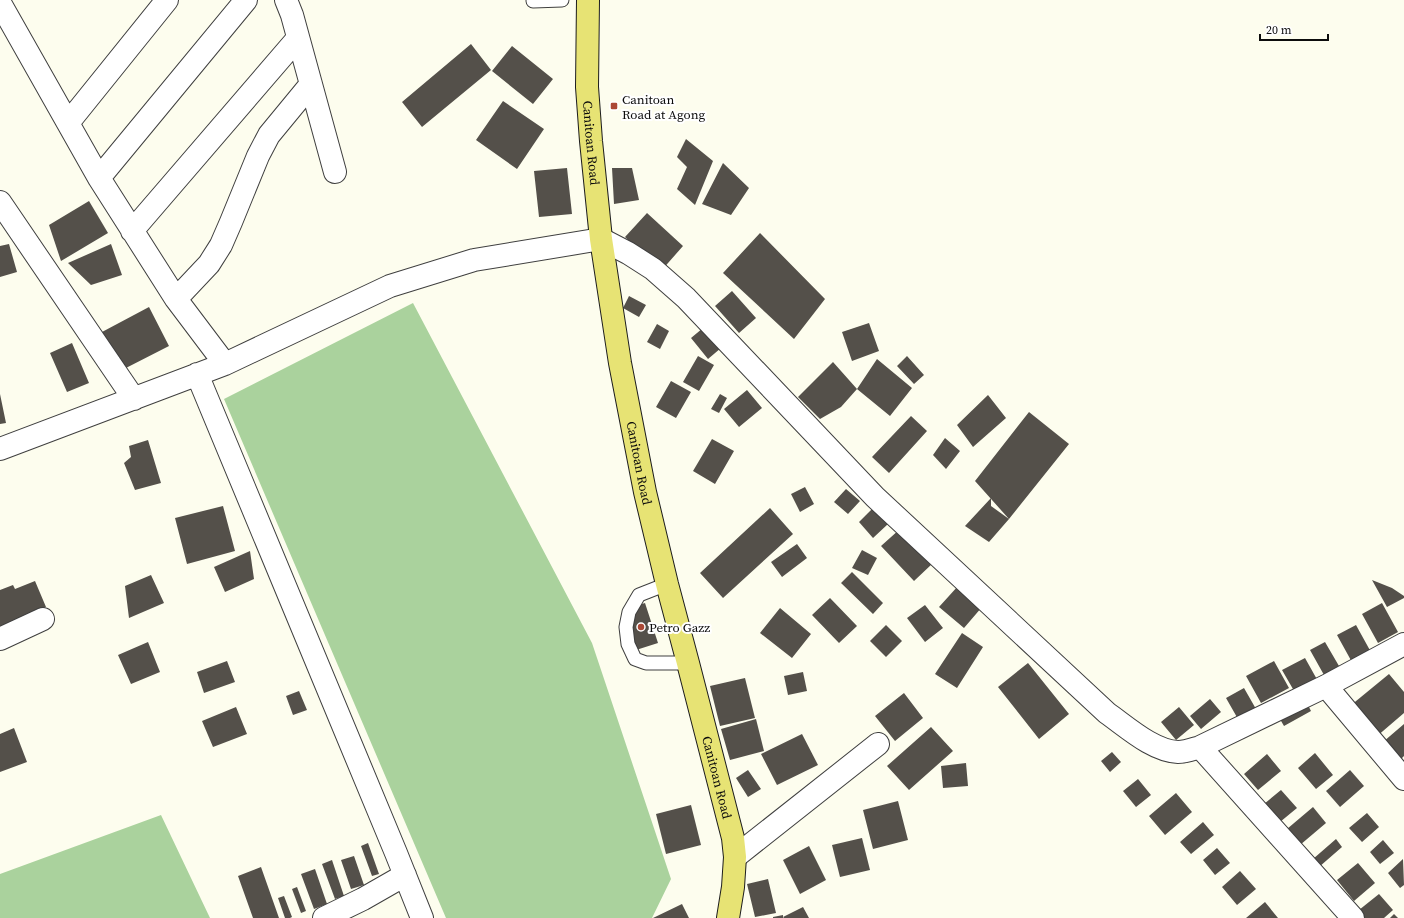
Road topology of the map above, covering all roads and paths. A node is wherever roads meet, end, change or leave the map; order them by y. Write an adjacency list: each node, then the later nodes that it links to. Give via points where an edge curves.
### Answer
1 (168, 0): 10 (street)
2 (246, 0): 12 (street)
3 (286, 0): 8 (street)
4 (562, 0): 6 (lane)
5 (588, 0): 15 (main road, Canitoan Road, via 587,87)
6 (533, 1)
7 (0, 3): 10 (street)
8 (298, 38): 9 (street); 14 (street)
9 (311, 84): 11 (street); 16 (street, via 269,135 232,222 210,264)
10 (68, 123): 12 (street)
11 (335, 172)
12 (99, 178): 14 (street)
13 (0, 202): 19 (street)
14 (132, 231): 16 (street)
15 (600, 239): 17 (street, via 474,260 390,286); 21 (main road, Canitoan Road, via 620,363 645,492); 28 (street, via 653,269 686,298 875,497 1107,713 1142,738 1164,749 1179,752)
16 (176, 299): 17 (street)
17 (225, 364): 18 (street)
18 (197, 374): 19 (street); 31 (street)
19 (134, 399): 20 (street)
20 (0, 449)
21 (667, 584): 25 (main road, Canitoan Road); 25 (lane, via 639,596 629,612 626,627 628,644 635,659 646,663)
22 (43, 619): 23 (street)
23 (0, 639)
24 (1404, 644): 26 (street)
25 (688, 662): 30 (main road, Canitoan Road)
26 (1326, 686): 28 (street); 29 (street)
27 (878, 744): 30 (street)
28 (1200, 746): 35 (street)
29 (1404, 779)
30 (736, 857): 34 (main road, Canitoan Road)
31 (405, 875): 32 (street); 33 (street)
32 (324, 918)
33 (422, 918)
34 (728, 918)
35 (1353, 918)

